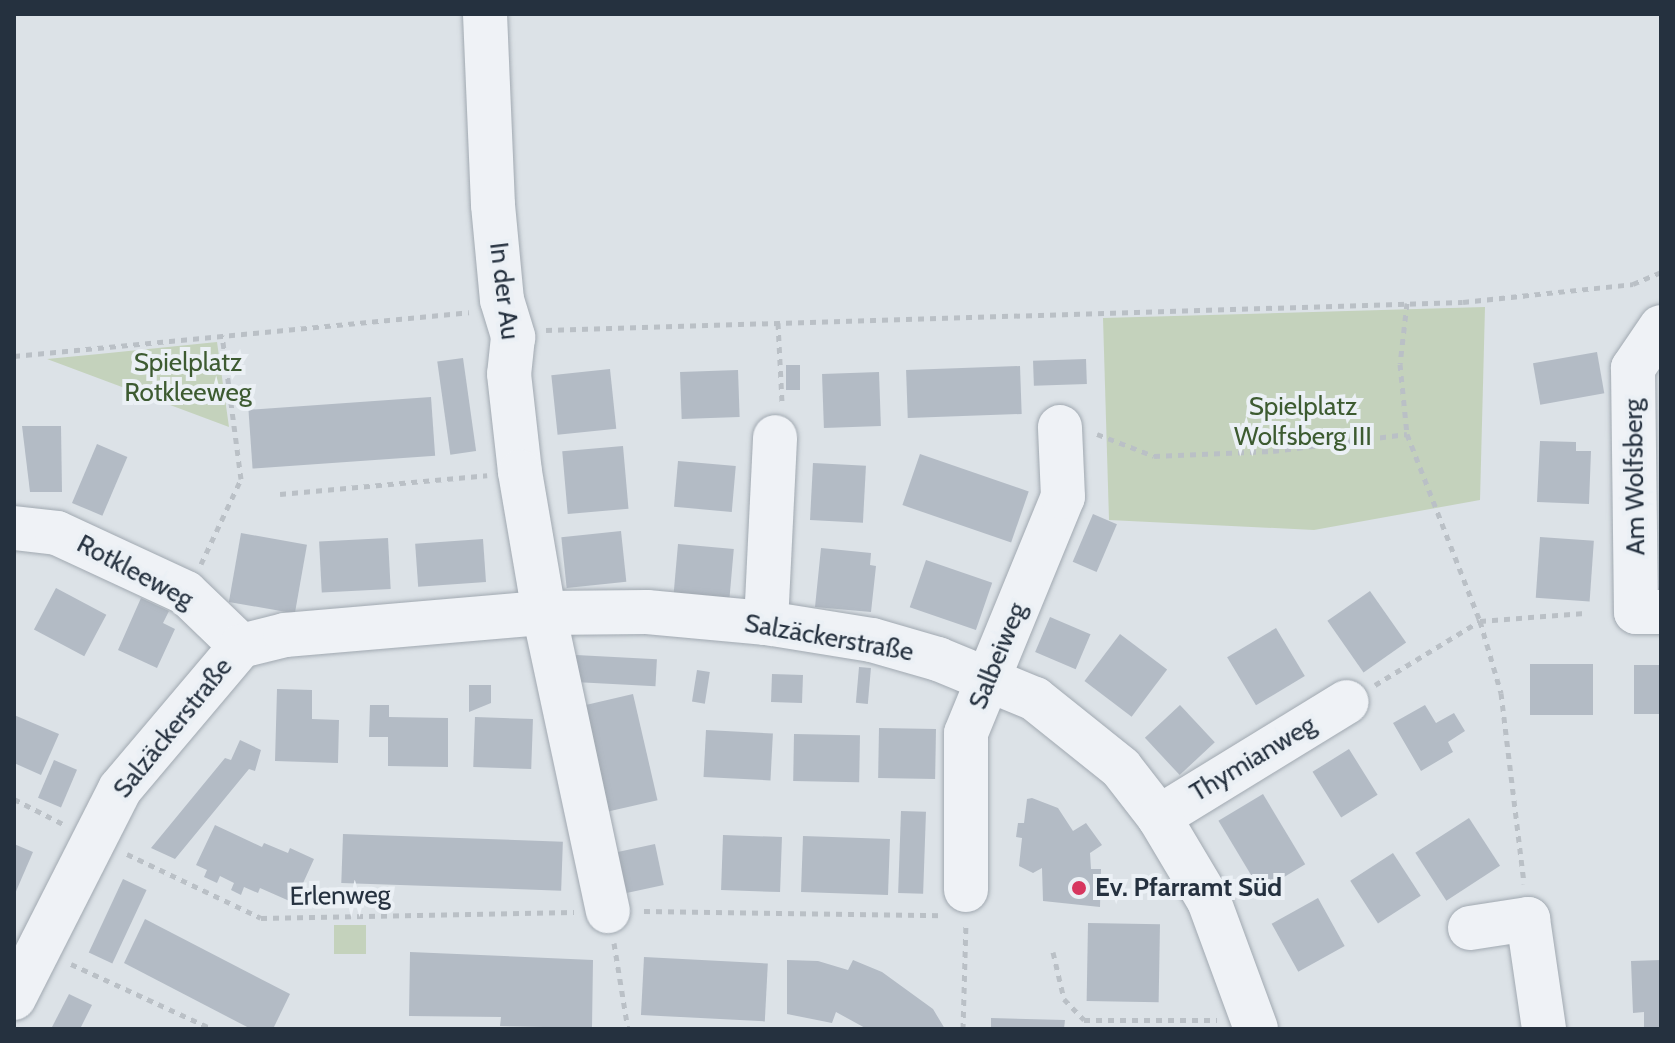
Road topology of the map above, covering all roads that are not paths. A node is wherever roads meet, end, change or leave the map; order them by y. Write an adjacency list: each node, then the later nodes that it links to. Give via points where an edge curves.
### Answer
1 (485, 14): 7 (street, In der Au, via 493,205 513,337 509,374)
2 (1661, 327): 6 (street, Am Wolfsberg, via 1633,368 1636,612)
3 (1060, 427): 10 (street, Salbeiweg, via 1063,497)
4 (775, 437): 8 (street)
5 (14, 528): 9 (street, Rotkleeweg, via 57,533 186,593)
6 (1661, 612)
7 (544, 613): 8 (street, Salzäckerstraße, via 647,612); 9 (street, Salzäckerstraße, via 285,635); 14 (street)
8 (766, 623): 10 (street, Salzäckerstraße, via 872,640)
9 (241, 646): 16 (street, Salzäckerstraße, via 120,789)
10 (990, 678): 12 (street, Salzäckerstraße, via 1035,699 1083,733 1121,768); 13 (street, Salbeiweg, via 966,733)
11 (1347, 702): 12 (street, Thymianweg)
12 (1159, 817): 17 (street, Salzäckerstraße, via 1209,901)
13 (961, 907)
14 (608, 911)
15 (1470, 928): 18 (street, via 1528,919)
16 (14, 998)
17 (1255, 1024)
18 (1544, 1029)

